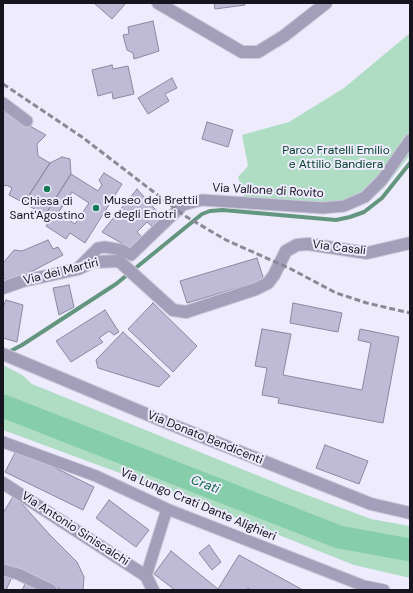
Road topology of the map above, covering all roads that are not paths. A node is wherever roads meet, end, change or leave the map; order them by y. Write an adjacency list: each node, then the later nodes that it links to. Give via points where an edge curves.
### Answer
1 (158, 3): 2 (street, via 242,52 258,52 284,36)
2 (326, 3)
3 (3, 103): 4 (street)
4 (27, 121)
5 (410, 140): 7 (street, Via Vallone di Rovito, via 382,180 364,197 344,206 323,208 202,200 183,205 131,255 122,250 98,248)
6 (410, 243): 9 (street, Via Casali, via 367,253 308,244 297,245 286,251 268,283 186,312)
7 (78, 269): 8 (street, Via dei Martiri); 9 (street, Via dei Martiri, via 93,262 119,261)
8 (3, 288)
9 (172, 310)
10 (3, 354): 14 (street, Via Donato Bendicenti, via 363,501)
11 (3, 442): 13 (street, Via Lungo Crati Dante Alighieri, via 96,476)
12 (3, 483): 16 (street, Via Antonio Siniscalchi)
13 (167, 509): 16 (street); 17 (street, Via Lungo Crati Dante Alighieri)
14 (410, 513)
15 (3, 570): 18 (street, via 18,574)
16 (146, 576): 19 (street)
17 (363, 588): 20 (street, Via Lungo Crati Dante Alighieri)
18 (51, 590)
19 (153, 590)
20 (384, 590)

